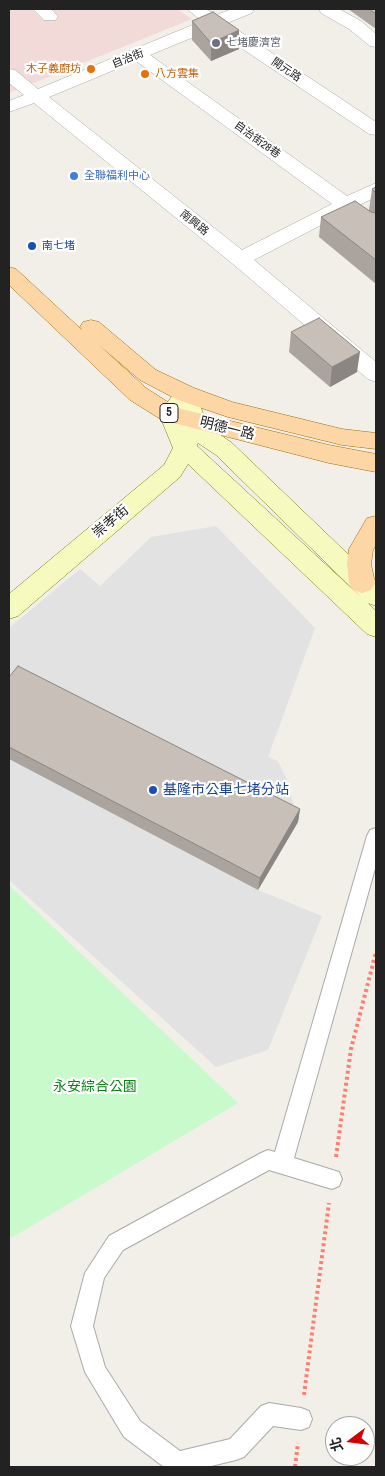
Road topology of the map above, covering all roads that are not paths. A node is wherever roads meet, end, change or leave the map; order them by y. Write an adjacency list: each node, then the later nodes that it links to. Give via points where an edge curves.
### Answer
1 (195, 9): 4 (street, 開元路)
2 (246, 9): 4 (street, 自治街)
3 (327, 9): 5 (street)
4 (214, 22): 6 (street, 自治街); 10 (street, 開元路)
5 (376, 42)
6 (138, 54): 8 (street, 自治街); 12 (street, 自治街28巷)
7 (9, 74): 8 (street, 南興路)
8 (36, 96): 9 (street, 自治街); 15 (street, 南興路)
9 (9, 108)
10 (376, 130)
11 (376, 189): 12 (street)
12 (346, 205): 13 (street, 自治街28巷); 15 (street)
13 (376, 227)
14 (9, 258): 18 (main road, 明德一路 / 5, via 148,375)
15 (240, 260): 17 (street, 南興路)
16 (9, 274): 19 (main road, 明德一路 / 5, via 138,394)
17 (376, 374)
18 (186, 394): 19 (street); 20 (street); 21 (main road, 明德一路 / 5, via 238,411 342,437)
19 (170, 414): 20 (main road, 明德一路 / 5); 22 (street)
20 (194, 421): 22 (street, 崇孝街); 23 (main road, 明德一路 / 5); 25 (street, via 204,435 224,449)
21 (376, 441)
22 (184, 448): 26 (street, 崇孝街, via 172,471); 27 (street)
23 (376, 463)
24 (376, 525): 25 (main road, via 361,549 359,564)
25 (369, 590)
26 (9, 609)
27 (376, 627)
28 (376, 836): 29 (lane)
29 (282, 1164): 30 (lane); 31 (lane, via 268,1160 116,1243 95,1273 82,1326 96,1372 132,1429 177,1463 236,1449 269,1414)
30 (332, 1178)
31 (301, 1420)

